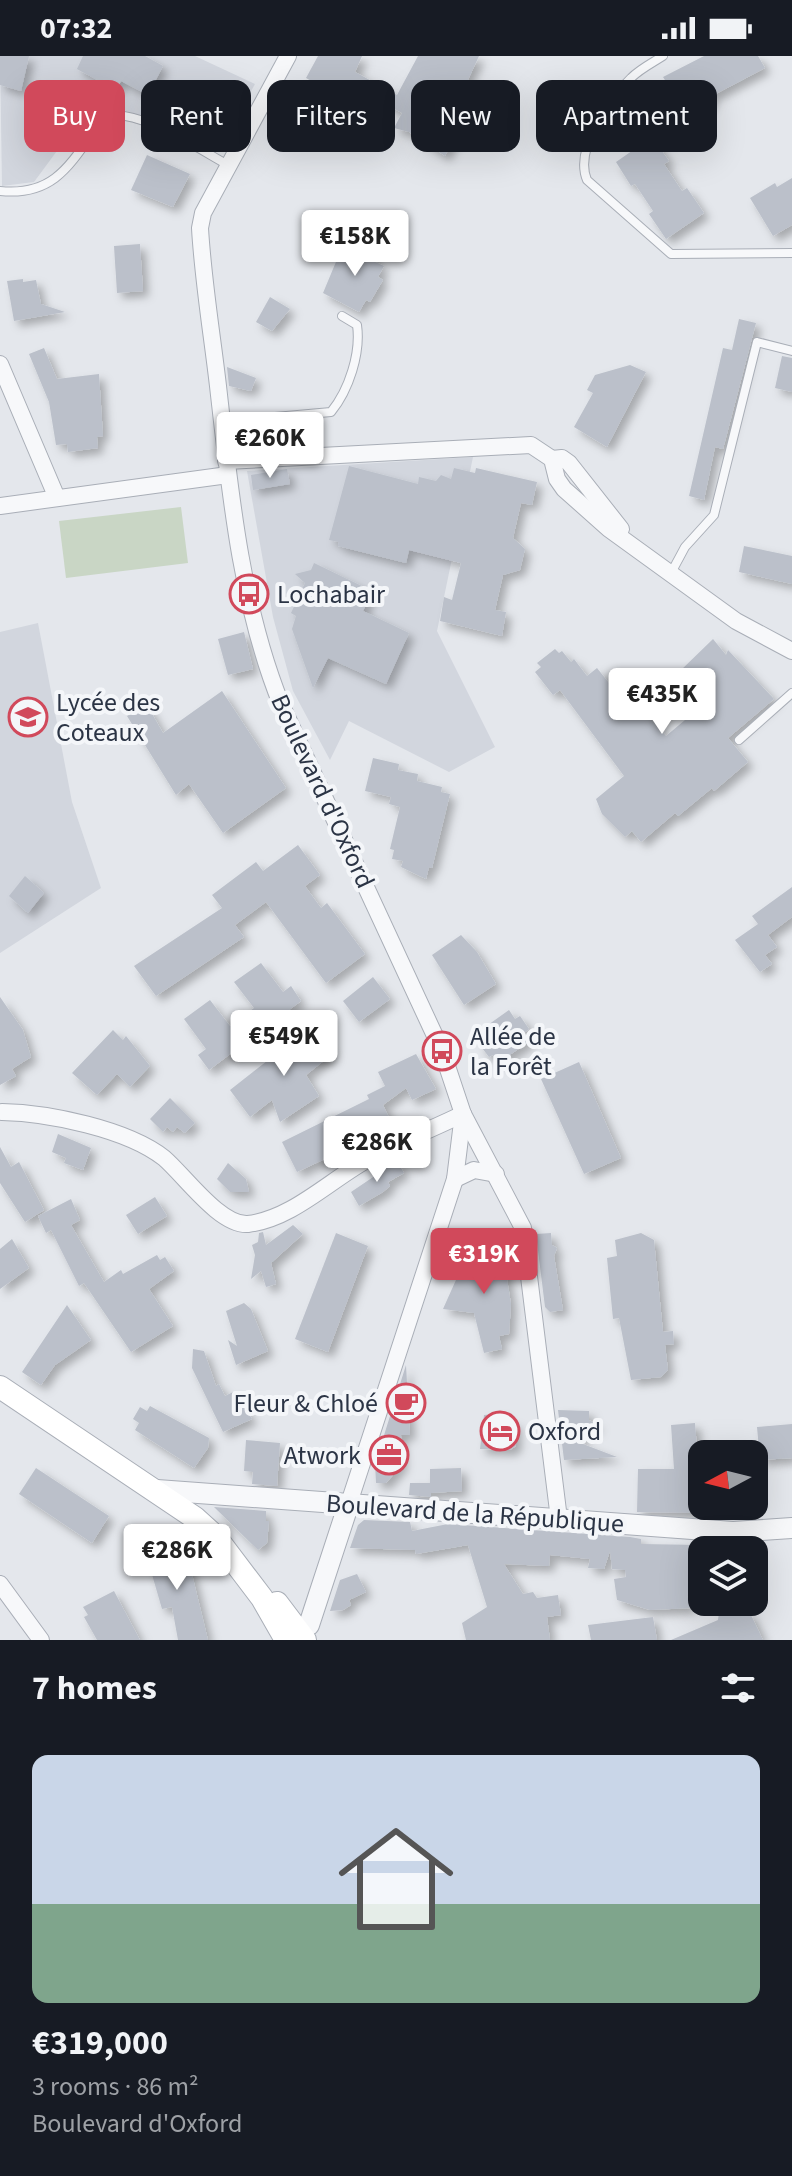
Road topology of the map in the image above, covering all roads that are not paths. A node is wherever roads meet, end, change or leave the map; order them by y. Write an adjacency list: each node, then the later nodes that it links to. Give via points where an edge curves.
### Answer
1 (288, 56): 3 (street, Boulevard d'Oxford)
2 (663, 56): 5 (lane, via 631,77 617,95 585,153 587,180 671,254)
3 (228, 165): 4 (lane, via 140,119 112,114 103,118 50,184); 9 (street, Boulevard d'Oxford, via 200,228)
4 (0, 191)
5 (792, 253)
6 (342, 316): 9 (lane, via 357,325 360,342 331,412 264,418)
7 (792, 351): 13 (lane, via 757,342 714,515 685,547)
8 (0, 364): 11 (street)
9 (224, 439): 10 (street, Boulevard d'Oxford)
10 (227, 468): 11 (street); 13 (street, via 524,444 539,447 552,459 569,463 644,555); 18 (street, Boulevard d'Oxford, via 271,681 442,1051)
11 (57, 498): 12 (street)
12 (0, 506)
13 (670, 574): 14 (street, via 736,621)
14 (792, 651)
15 (792, 693): 16 (lane)
16 (739, 740)
17 (2, 1112): 18 (street, via 55,1117 136,1142 164,1159 222,1215 240,1224 278,1216 362,1163)
18 (463, 1114): 19 (street, Boulevard d'Oxford); 20 (street)
19 (496, 1174): 20 (street, via 474,1170); 25 (street, Boulevard d'Oxford, via 527,1242)
20 (455, 1179): 24 (street)
21 (0, 1387): 22 (main road)
22 (157, 1490): 23 (street, Boulevard de la République); 27 (main road)
23 (229, 1494): 24 (street, Boulevard de la République); 27 (street, via 207,1507)
24 (349, 1503): 25 (street, Boulevard de la République); 30 (street, via 309,1625)
25 (559, 1519): 26 (street, Boulevard de la République, via 733,1532)
26 (792, 1528)
27 (210, 1532): 28 (main road)
28 (237, 1561): 30 (main road); 30 (main road, via 268,1607)
29 (0, 1584): 31 (street)
30 (296, 1636)
31 (41, 1640)

